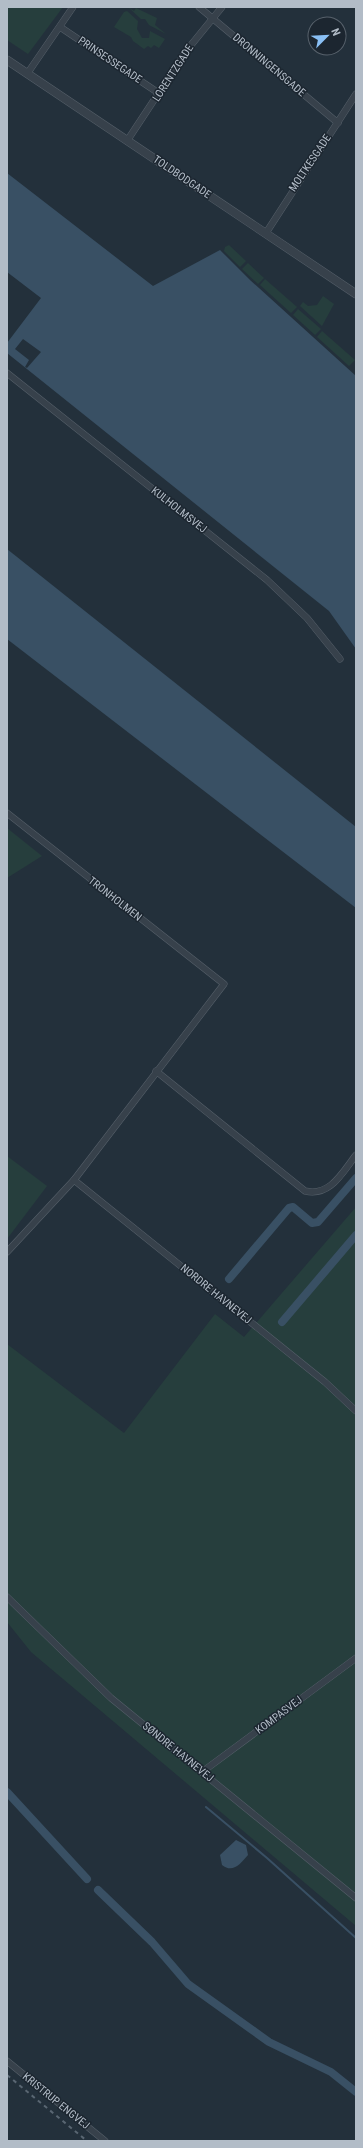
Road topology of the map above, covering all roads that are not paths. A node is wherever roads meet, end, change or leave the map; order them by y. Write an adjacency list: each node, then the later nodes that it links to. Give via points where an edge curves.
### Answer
1 (73, 7): 5 (street)
2 (199, 7): 4 (street, DRONNINGENSGADE)
3 (222, 7): 4 (street, LORENTZGADE)
4 (212, 18): 8 (street, LORENTZGADE, via 186,51); 10 (street, DRONNINGENSGADE)
5 (60, 27): 7 (street); 8 (street, PRINSESSEGADE)
6 (7, 60): 7 (street, TOLDBODGADE)
7 (27, 74): 11 (street, TOLDBODGADE)
8 (160, 94): 11 (street, LORENTZGADE)
9 (356, 94): 10 (street, MOLTKESGADE)
10 (338, 123): 12 (street, MOLTKESGADE)
11 (128, 141): 12 (street, TOLDBODGADE)
12 (266, 232): 13 (street, TOLDBODGADE)
13 (356, 294)
14 (7, 373): 15 (street, KULHOLMSVEJ, via 267,580 308,618)
15 (340, 659)
16 (7, 813): 17 (street, TRONHOLMEN, via 224,984)
17 (156, 1071): 18 (street, via 305,1191 316,1193 329,1188); 19 (street)
18 (356, 1155)
19 (74, 1180): 20 (street); 21 (street, NORDRE HAVNEVEJ, via 319,1377)
20 (7, 1252)
21 (356, 1411)
22 (7, 1597): 24 (street, SØNDRE HAVNEVEJ, via 111,1698)
23 (356, 1658): 24 (street, KOMPASVEJ)
24 (202, 1772): 25 (street, SØNDRE HAVNEVEJ)
25 (356, 1898)
26 (7, 2061): 27 (street, KRISTRUP ENGVEJ)
27 (104, 2141)

